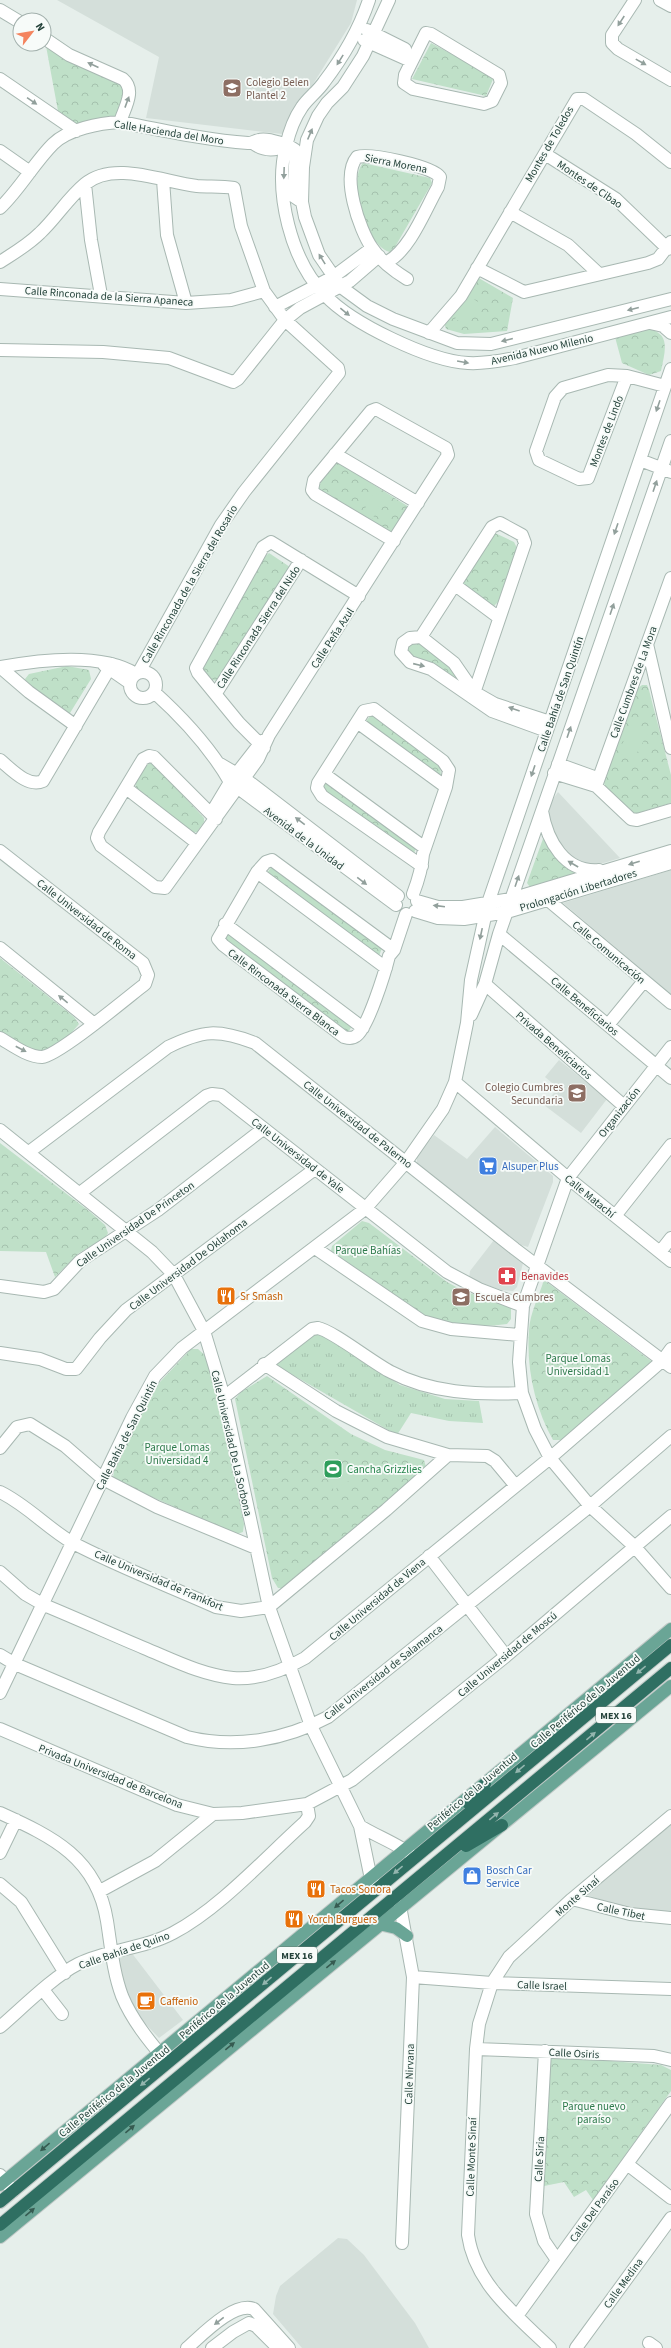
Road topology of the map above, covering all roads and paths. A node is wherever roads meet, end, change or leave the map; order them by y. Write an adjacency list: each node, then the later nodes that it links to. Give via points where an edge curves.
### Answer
1 (369, 0): 8 (street, Avenida Nuevo Milenio)
2 (389, 0): 9 (street, Avenida Nuevo Milenio)
3 (635, 0): 13 (street, one-way to 13, via 612,35 612,43 618,50)
4 (660, 0): 5 (street)
5 (671, 6)
6 (0, 10): 7 (street)
7 (12, 17)
8 (356, 31): 9 (street); 16 (street, Avenida Nuevo Milenio, one-way to 16, via 324,83 302,106)
9 (372, 38): 11 (street); 23 (street, Avenida Nuevo Milenio, one-way to 9, via 307,140 326,103 343,88)
10 (52, 43): 14 (street, one-way to 10, via 129,95 128,83 123,78 69,55)
11 (413, 57): 11 (street, via 404,83 413,89 487,104 495,98 502,79 428,33 424,35)
12 (0, 79): 15 (street, one-way to 15)
13 (671, 80)
14 (120, 122): 15 (street, Calle Hacienda del Moro, via 109,122); 16 (street, Calle Hacienda del Moro, via 225,141 252,143 260,139 276,141)
15 (76, 132): 20 (street, Calle Hacienda del Moro, via 54,143)
16 (286, 146): 23 (street, via 296,152 292,190 294,198); 36 (street, Avenida Nuevo Milenio, one-way to 36, via 283,193 285,213 303,264)
17 (0, 151): 20 (street)
18 (545, 154): 19 (street, Montes de Toledos, via 572,103 581,98 636,134); 25 (street, Montes de Toledos); 26 (street, Montes de Cibao, via 616,199)
19 (671, 162)
20 (30, 172): 24 (street, Calle Hacienda del Moro)
21 (163, 180): 22 (street, Calle Rinconada de la Sierra del Rosario, via 141,174 114,172 99,176); 35 (street, Calle Rinconada de la Sierra del Rosario, via 237,186 241,226); 39 (street, via 167,235)
22 (85, 184): 28 (street, Calle Rinconada de la Sierra del Rosario, via 40,233); 37 (street, via 91,240)
23 (302, 202): 31 (street, Avenida Nuevo Milenio, one-way to 23, via 312,240)
24 (0, 208)
25 (510, 212): 29 (street, Montes de Toledos); 30 (street, via 568,245)
26 (669, 245): 30 (street, via 658,259)
27 (379, 255): 27 (street, Sierra Morena, via 358,219 351,170 356,153 444,175 396,258); 31 (street, Sierra Morena); 32 (street); 33 (street, Sierra Morena)
28 (0, 262)
29 (477, 268): 30 (street, via 524,292); 44 (street, Montes de Toledos, via 461,296)
30 (599, 274)
31 (333, 277): 33 (street, Avenida Nuevo Milenio); 36 (street)
32 (407, 279)
33 (341, 287): 36 (street); 44 (street, Avenida Nuevo Milenio, via 367,306)
34 (0, 289): 37 (street, Calle Rinconada de la Sierra Apaneca)
35 (264, 291): 39 (street, Calle Rinconada de la Sierra Apaneca, via 231,300); 40 (street, Calle Rinconada de la Sierra del Rosario)
36 (321, 291): 40 (street); 42 (street); 43 (street, Avenida Nuevo Milenio, one-way to 43, via 365,326 438,356 467,363 515,358)
37 (101, 295): 39 (street, Calle Rinconada de la Sierra Apaneca)
38 (671, 299): 44 (street, Avenida Nuevo Milenio, one-way to 44, via 491,344 457,343)
39 (186, 303)
40 (275, 307): 42 (street, Calle Rinconada de la Sierra del Rosario)
41 (671, 317): 43 (street, Avenida Nuevo Milenio)
42 (285, 320): 46 (street, via 233,382 169,358 104,352); 65 (street, Calle Rinconada de la Sierra del Rosario, via 338,368 339,372 221,525)
43 (649, 322): 45 (street, via 663,326)
44 (429, 333)
45 (671, 333)
46 (0, 350)
47 (671, 369): 49 (street, Calle Bahía de San Quintín)
48 (627, 376): 48 (street, Montes de Lindo, via 602,376 557,392 536,451 538,460 578,479 588,478); 49 (street, Montes de Lindo)
49 (665, 386): 52 (street, Calle Bahía de San Quintín, one-way to 52)
50 (671, 441): 53 (street, Calle Bahía de San Quintín)
51 (335, 454): 54 (street); 54 (street, Calle Peña Azul, via 371,411 376,409 446,448 448,456); 55 (street, Calle Peña Azul, via 313,483 315,494)
52 (640, 460): 53 (street); 71 (street, Calle Bahía de San Quintín, one-way to 71)
53 (666, 470): 75 (street, Calle Bahía de San Quintín, one-way to 53)
54 (418, 503): 55 (street, Calle Peña Azul)
55 (394, 541): 59 (street, Calle Peña Azul)
56 (301, 560): 59 (street, Calle Rinconada Sierra del Nido); 67 (street, Calle Rinconada Sierra del Nido); 67 (street, Calle Rinconada Sierra del Nido, via 271,542 262,547 197,663 198,673)
57 (671, 578): 62 (street, Calle Cumbres de La Mora)
58 (455, 585): 60 (street); 60 (street, via 494,525 500,523 522,535 525,544); 61 (street)
59 (359, 596): 72 (street, Calle Peña Azul)
60 (498, 617): 68 (street)
61 (421, 637): 68 (street, via 454,663); 68 (street, one-way to 68, via 410,638 403,643 401,652 405,659 431,669)
62 (647, 643): 73 (street); 78 (street, Calle Cumbres de La Mora)
63 (107, 666): 64 (street, via 86,660 52,660); 65 (street, via 122,666); 70 (street)
64 (0, 667): 70 (street)
65 (135, 676): 66 (street, via 147,672 153,677 156,684); 66 (street, via 132,692 139,697 147,697)
66 (154, 692): 77 (street, Avenida de la Unidad, via 198,735 220,764)
67 (216, 693): 72 (street, Calle Rinconada Sierra del Nido)
68 (473, 695): 71 (street)
69 (357, 722): 76 (street); 79 (street); 79 (street, via 364,711 374,709 445,763 449,770)
70 (76, 726): 74 (street, via 47,776 39,782 29,782)
71 (549, 727): 94 (street, Calle Bahía de San Quintín, one-way to 94)
72 (261, 746): 77 (street, Calle Peña Azul)
73 (671, 748)
74 (0, 760)
75 (556, 769): 78 (street); 81 (street, Calle Bahía de San Quintín)
76 (324, 774): 87 (street); 87 (street, via 317,785 322,796)
77 (237, 780): 83 (street, Calle Peña Azul); 93 (street, Avenida de la Unidad)
78 (597, 783): 82 (street, via 631,819 637,820)
79 (446, 787): 87 (street)
80 (126, 788): 83 (street, Calle Peña Azul, via 143,759 151,756); 84 (street); 84 (street, Calle Peña Azul, via 99,832 97,838 101,846 158,889 165,888)
81 (542, 810): 90 (street, one-way to 81, via 577,867 564,859 547,833); 91 (street, Calle Bahía de San Quintín, one-way to 81)
82 (671, 810)
83 (212, 820): 84 (street, Calle Peña Azul)
84 (197, 843)
85 (0, 851): 105 (street, Calle Universidad de Roma, via 146,967 148,975 145,984)
86 (671, 852): 90 (street, Prolongación Libertadores, one-way to 90)
87 (422, 858): 93 (street)
88 (671, 863): 90 (street, Prolongación Libertadores)
89 (258, 872): 97 (street, Calle Rinconada Sierra Blanca); 100 (street, Calle Rinconada Sierra Blanca, via 269,860 278,862); 101 (street)
90 (612, 875): 91 (street, Prolongación Libertadores); 92 (street, Prolongación Libertadores)
91 (511, 899): 94 (street, Prolongación Libertadores); 95 (street, Calle Bahía de San Quintín)
92 (548, 900): 95 (street, Prolongación Libertadores); 102 (street, Calle Comunicación)
93 (406, 903): 94 (street, Avenida de la Unidad, one-way to 93, via 463,907); 96 (street, Avenida de la Unidad, via 438,918 464,919); 100 (street)
94 (488, 903): 96 (street, Calle Bahía de San Quintín)
95 (507, 912): 96 (street, Prolongación Libertadores); 98 (street, Calle Bahía de San Quintín)
96 (485, 915): 106 (street, Calle Bahía de San Quintín, one-way to 106, via 471,980)
97 (225, 924): 108 (street); 108 (street, Calle Rinconada Sierra Blanca, via 219,935 220,943 344,1037 356,1036)
98 (499, 934): 103 (street, Calle Bahía de San Quintín); 107 (street, Calle Beneficiarios)
99 (0, 948): 105 (street, one-way to 99)
100 (391, 951): 101 (street)
101 (386, 968): 108 (street)
102 (644, 982): 104 (street, Calle Comunicación); 107 (street)
103 (484, 984): 106 (street, Calle Bahía de San Quintín); 114 (street, Privada Beneficiarios)
104 (671, 1003)
105 (94, 1023): 109 (street, one-way to 105, via 30,1054 43,1057 59,1050)
106 (467, 1023): 113 (street, Calle Bahía de San Quintín)
107 (608, 1026): 111 (street, Calle Beneficiarios)
108 (363, 1028)
109 (0, 1038)
110 (671, 1047): 111 (street, Organización)
111 (656, 1065): 112 (street, Calle Beneficiarios); 114 (street, Organización)
112 (671, 1078)
113 (455, 1082): 119 (street, Calle Bahía de San Quintín, via 442,1110); 121 (street, Calle Matachí)
114 (624, 1106): 121 (street, Organización)
115 (264, 1129): 120 (street, Calle Universidad de Yale); 122 (street, Calle Universidad de Yale, via 221,1095 212,1094); 125 (street, Calle Universidad De Princeton)
116 (0, 1130): 118 (street, Calle Universidad De La Sorbona)
117 (671, 1145): 124 (street)
118 (29, 1152): 119 (street, Calle Universidad de Palermo, via 168,1047 191,1036 223,1033 255,1043); 122 (street, Calle Universidad De La Sorbona)
119 (406, 1162): 123 (street, Calle Bahía de San Quintín); 130 (street, Calle Universidad de Palermo)
120 (315, 1169): 123 (street, Calle Universidad de Yale); 131 (street, Calle Universidad De Oklahoma)
121 (568, 1178): 124 (street, Calle Matachí); 130 (street, Organización)
122 (80, 1193): 125 (street, Calle Universidad De La Sorbona)
123 (365, 1209): 127 (street, Calle Bahía de San Quintín); 133 (street, Calle Universidad de Yale, via 447,1272 479,1289)
124 (615, 1216): 128 (street, Calle Matachí)
125 (126, 1232): 131 (street, Calle Universidad De La Sorbona, via 152,1252); 132 (street, Calle Universidad De Princeton, via 80,1261 54,1289 44,1292)
126 (671, 1238): 128 (street)
127 (316, 1248): 134 (street, Calle Bahía de San Quintín); 135 (street, via 422,1321 451,1329)
128 (660, 1252): 129 (street, Calle Matachí)
129 (671, 1261)
130 (538, 1266): 133 (street, Organización); 139 (street, Calle Universidad de Palermo)
131 (174, 1275): 134 (street, Calle Universidad De La Sorbona); 137 (street, Calle Universidad De Oklahoma, via 126,1310 73,1370 19,1354)
132 (0, 1286)
133 (522, 1306): 135 (street, Organización)
134 (204, 1330): 141 (street, Calle Universidad De La Sorbona); 146 (street, Calle Bahía de San Quintín, via 155,1376)
135 (519, 1335): 140 (street, Organización)
136 (671, 1349): 139 (street, Calle Universidad de Viena)
137 (0, 1353)
138 (264, 1364): 140 (street, via 312,1329 320,1328 407,1380 458,1392); 141 (street); 144 (street, via 362,1425 408,1444)
139 (667, 1364): 145 (street, Calle Universidad de Viena)
140 (522, 1393): 145 (street, Organización, via 535,1429)
141 (224, 1397): 153 (street, Calle Universidad De La Sorbona)
142 (671, 1436): 149 (street, Calle Universidad de Salamanca)
143 (0, 1448): 146 (street, via 17,1427 30,1424 65,1446)
144 (448, 1455): 147 (street, via 487,1456 495,1461); 158 (street, Calle Universidad de Frankfort, via 386,1510)
145 (550, 1458): 147 (street, Calle Universidad de Viena); 149 (street, Organización)
146 (103, 1479): 151 (street, Calle Bahía de San Quintín); 153 (street, via 157,1507)
147 (515, 1485): 154 (street, Calle Universidad de Viena)
148 (0, 1492): 151 (street, Calle Universidad de Frankfort, via 14,1498)
149 (590, 1506): 152 (street, Organización); 159 (street, Calle Universidad de Salamanca)
150 (671, 1516): 152 (street, Calle Universidad de Moscú)
151 (73, 1543): 157 (street, Calle Bahía de San Quintín); 158 (street, Calle Universidad de Frankfort, via 216,1607 241,1611)
152 (634, 1546): 156 (street, Organización); 163 (street, Calle Universidad de Moscú)
153 (256, 1548): 158 (street, Calle Universidad De La Sorbona)
154 (429, 1556): 159 (street); 165 (street, Calle Universidad de Viena, via 305,1658)
155 (0, 1572): 157 (street, Calle Universidad de Viena, via 25,1594)
156 (671, 1588)
157 (44, 1605): 164 (street, Calle Bahía de San Quintín); 165 (street, Calle Universidad de Viena, via 183,1665 213,1675 249,1677)
158 (269, 1606): 165 (street, Calle Universidad De La Sorbona)
159 (468, 1606): 163 (street); 169 (street, Calle Universidad de Salamanca, via 328,1716)
160 (671, 1629): 171 (main road, Calle Periférico de la Juventud)
161 (671, 1645): 178 (highway, Periférico de la Juventud / MEX 16, one-way to 178)
162 (0, 1655): 164 (street, Calle Universidad de Salamanca)
163 (506, 1656): 172 (street, Calle Universidad de Moscú)
164 (15, 1664): 168 (street, Calle Bahía de San Quintín); 169 (street, Calle Universidad de Salamanca, via 187,1737 206,1742 242,1743 273,1738)
165 (290, 1667): 169 (street, Calle Universidad De La Sorbona)
166 (671, 1668): 183 (highway, MEX 16, one-way to 166, via 562,1761)
167 (671, 1686): 179 (main road)
168 (0, 1693)
169 (311, 1726): 172 (street, Calle Universidad De La Sorbona)
170 (0, 1729): 175 (street, Privada Universidad de Barcelona, via 177,1805)
171 (485, 1784): 178 (highway); 182 (main road, Calle Periférico de la Juventud)
172 (340, 1787): 173 (street, Privada Universidad de Barcelona); 180 (street, Calle Universidad De La Sorbona)
173 (307, 1804): 175 (street, Privada Universidad de Barcelona); 192 (street, Calle Bahía de Quino, via 309,1812 304,1822 222,1898 192,1921 154,1942)
174 (0, 1813): 177 (street)
175 (214, 1814): 186 (street, via 155,1861)
176 (671, 1816): 187 (street, Monte Sinaí)
177 (16, 1820): 181 (street); 186 (street, via 61,1844 87,1871)
178 (454, 1823): 182 (highway, Periférico de la Juventud / MEX 16)
179 (502, 1825): 183 (highway); 188 (main road)
180 (360, 1826): 182 (street); 184 (street, Calle Universidad De La Sorbona)
181 (0, 1853)
182 (410, 1854): 184 (highway, Periférico de la Juventud / MEX 16, one-way to 184)
183 (429, 1868): 212 (highway, MEX 16)
184 (374, 1883): 202 (main road, Calle Periférico de la Juventud, one-way to 202); 204 (highway, Periférico de la Juventud / MEX 16, one-way to 204)
185 (0, 1884): 193 (street, via 20,1902)
186 (100, 1891): 192 (street)
187 (572, 1899): 189 (street, Calle Tibet, via 630,1914); 195 (street, Monte Sinaí, via 509,1957)
188 (400, 1906): 190 (main road); 191 (street, Calle Nirvana)
189 (671, 1918)
190 (378, 1924): 191 (main road, via 396,1928); 213 (main road, one-way to 190)
191 (406, 1936): 194 (street, Calle Nirvana)
192 (111, 1952): 193 (street, Calle Bahía de Quino, via 78,1964); 202 (street, via 128,2008)
193 (65, 1973): 197 (street, Calle Bahía de Quino)
194 (413, 1977): 195 (street, Calle Israel); 214 (street, Calle Nirvana)
195 (492, 1983): 196 (street, Calle Israel); 200 (street, Calle Monte Sinaí, via 479,2024)
196 (671, 1989)
197 (44, 1991): 198 (street); 199 (street, Calle Bahía de Quino)
198 (62, 2014)
199 (0, 2027)
200 (476, 2049): 201 (street, Calle Osiris); 216 (street, Calle Monte Sinaí, via 468,2235 470,2251 484,2279)
201 (545, 2051): 203 (street, Calle Osiris, via 654,2056); 215 (street, Calle Siria, via 536,2214 544,2241)
202 (160, 2053): 204 (street); 207 (main road, Calle Periférico de la Juventud, one-way to 207)
203 (671, 2060)
204 (168, 2064): 208 (highway, Periférico de la Juventud / MEX 16, one-way to 208)
205 (671, 2103): 206 (street, Calle Del Paraíso)
206 (627, 2164): 209 (street); 215 (street, Calle Del Paraíso)
207 (2, 2180): 208 (street)
208 (13, 2191): 210 (highway, Periférico de la Juventud / MEX 16)
209 (671, 2198)
210 (0, 2202)
211 (671, 2218): 222 (street, Calle Medina)
212 (0, 2225)
213 (0, 2237)
214 (402, 2243)
215 (557, 2260): 216 (street, Calle Del Paraíso)
216 (517, 2316): 221 (street, Calle Monte Sinaí)
217 (187, 2348): 220 (street, one-way to 217, via 254,2309 247,2307 230,2313)
218 (212, 2348): 219 (street, via 232,2332 249,2323 256,2326)
219 (278, 2348)
220 (289, 2348)
221 (550, 2348)
222 (576, 2348)

